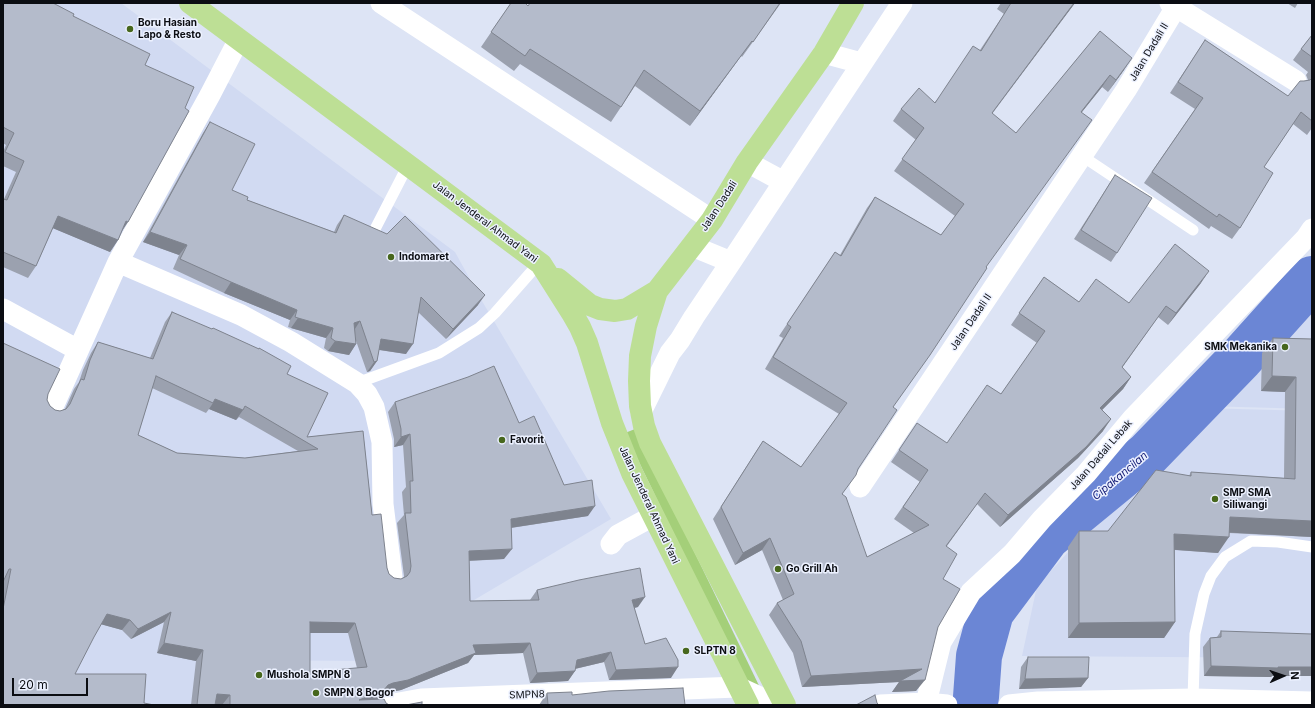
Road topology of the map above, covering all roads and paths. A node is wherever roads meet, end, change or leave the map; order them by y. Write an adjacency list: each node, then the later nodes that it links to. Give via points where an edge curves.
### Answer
1 (190, 3): 6 (main road, Jalan Jenderal Ahmad Yani)
2 (381, 3): 14 (street)
3 (853, 3): 7 (main road, Jalan Dadali)
4 (902, 3): 8 (street)
5 (1173, 5): 9 (street, Jalan Dadali II); 10 (street, Jalan Dadali II, via 1126,90)
6 (239, 39): 12 (main road, Jalan Jenderal Ahmad Yani); 19 (street)
7 (824, 53): 8 (street); 11 (main road, Jalan Dadali)
8 (861, 63): 13 (street)
9 (1296, 81)
10 (1082, 156): 16 (lane); 28 (street, Jalan Dadali II)
11 (747, 162): 13 (street); 14 (main road, Jalan Dadali)
12 (408, 165): 17 (lane); 21 (main road, Jalan Jenderal Ahmad Yani)
13 (784, 182): 20 (street)
14 (712, 220): 18 (main road, Jalan Dadali)
15 (1312, 229): 36 (street, Jalan Dadali Lebak, via 1133,418 1086,474 1012,554 971,592 941,642)
16 (1193, 230)
17 (373, 233)
18 (692, 246): 20 (street); 22 (main road, Jalan Dadali)
19 (118, 262): 24 (street); 25 (street, via 241,315)
20 (731, 262): 27 (street, via 670,353)
21 (540, 263): 22 (main road, via 590,305 600,309 627,309); 25 (lane, via 480,328 432,356); 29 (main road, Jalan Jenderal Ahmad Yani, via 580,327 620,444)
22 (657, 290): 27 (main road, Jalan Dadali, via 640,356 639,381)
23 (3, 309): 24 (street)
24 (78, 350): 26 (street)
25 (357, 383): 32 (street, via 374,407 382,442 383,504)
26 (52, 409)
27 (643, 419): 39 (main road, via 650,443)
28 (860, 487)
29 (653, 516): 30 (street, via 618,535); 33 (main road, Jalan Jenderal Ahmad Yani)
30 (611, 544)
31 (1312, 547): 34 (lane, via 1251,541 1225,556 1211,576 1202,601 1195,634)
32 (392, 577)
33 (743, 696): 37 (street, SMPN8, via 422,699); 38 (street)
34 (1193, 702): 35 (street); 42 (street, via 1038,702)
35 (1312, 702)
36 (926, 703): 40 (street); 41 (street)
37 (388, 705)
38 (777, 705)
39 (785, 705)
40 (880, 705)
41 (947, 705)
42 (1009, 705)

